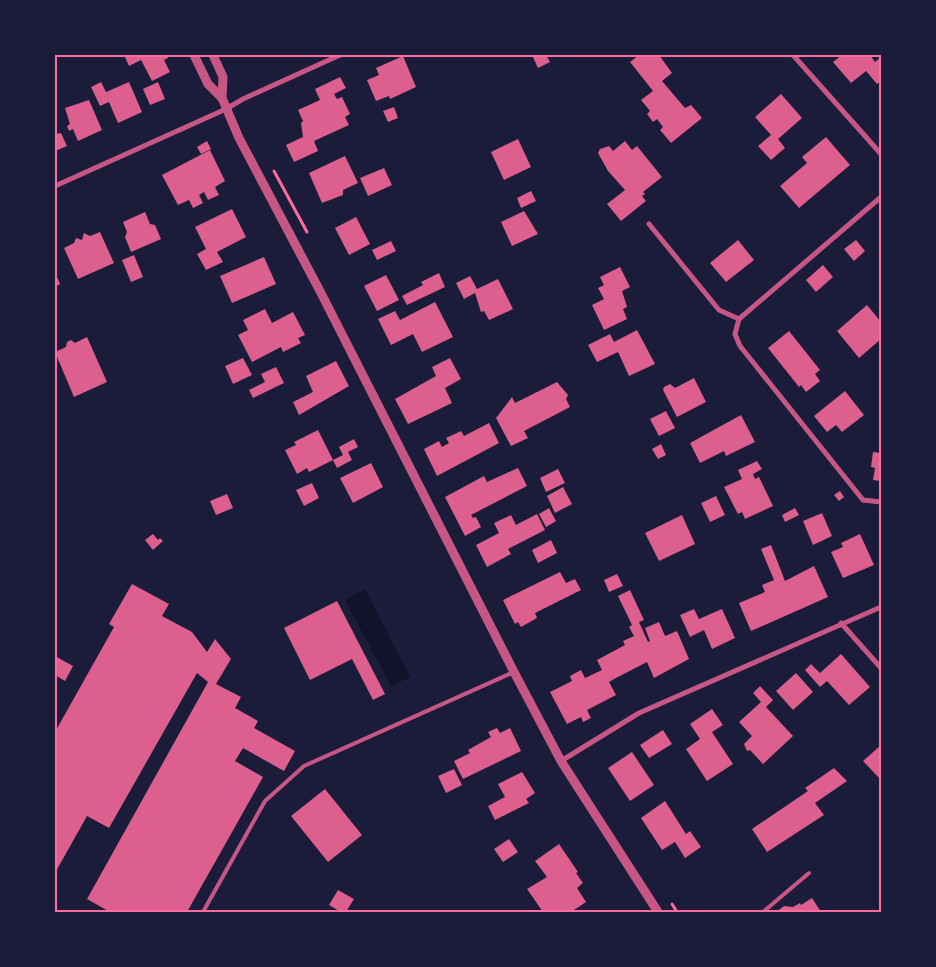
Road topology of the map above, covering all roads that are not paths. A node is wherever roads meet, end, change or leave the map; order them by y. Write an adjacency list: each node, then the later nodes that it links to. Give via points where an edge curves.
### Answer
1 (194, 55): 5 (street, via 208,84)
2 (212, 55): 5 (street, via 223,77)
3 (340, 55): 6 (street)
4 (794, 55): 7 (street)
5 (222, 98): 6 (street)
6 (226, 109): 8 (street); 16 (street)
7 (881, 154)
8 (55, 186)
9 (881, 197): 11 (street)
10 (649, 224): 11 (street, via 719,310)
11 (739, 320): 12 (street, via 735,334 740,346 863,500)
12 (881, 502)
13 (881, 607): 14 (street)
14 (841, 623): 15 (street); 17 (street, via 639,713)
15 (881, 668)
16 (514, 672): 17 (street); 19 (lane, via 304,766 265,801)
17 (561, 761): 20 (street)
18 (809, 873): 21 (lane)
19 (203, 912)
20 (658, 912)
21 (763, 912)

